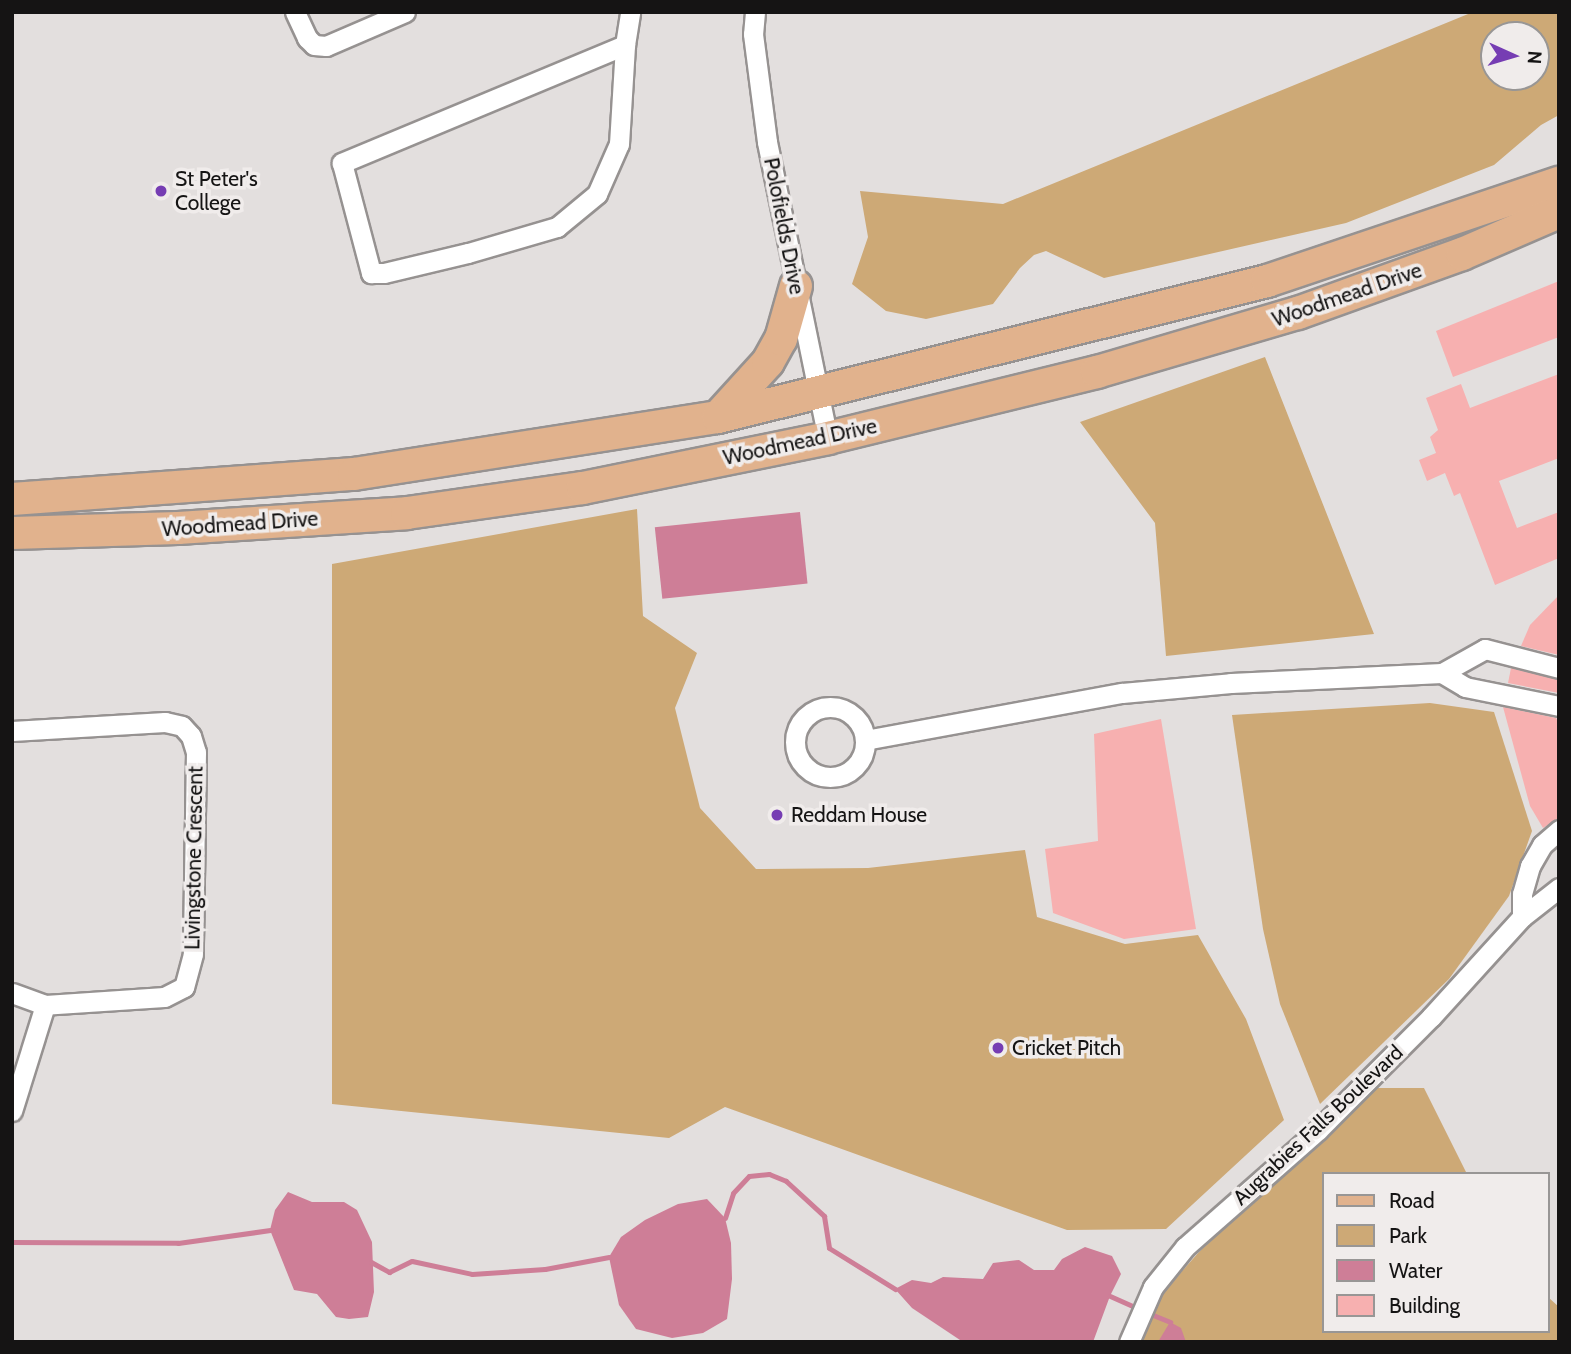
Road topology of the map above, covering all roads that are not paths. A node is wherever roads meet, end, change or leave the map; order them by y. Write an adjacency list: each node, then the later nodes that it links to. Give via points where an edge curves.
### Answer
1 (295, 12): 2 (street, via 307,38 314,45 326,46)
2 (405, 12)
3 (630, 12): 5 (street)
4 (755, 12): 8 (street, Polofields Drive, via 760,90)
5 (625, 45): 5 (street, via 619,144 597,194 557,227 468,253 371,273 342,163)
6 (1559, 183): 9 (main road, Woodmead Drive, via 1267,281)
7 (1559, 212): 11 (main road, Woodmead Drive, via 1462,254 1298,313 1097,372)
8 (796, 286): 9 (street, Polofields Drive); 10 (main road, via 782,339 768,362)
9 (818, 394): 10 (main road, Woodmead Drive); 11 (street, Polofields Drive)
10 (718, 417): 12 (main road, Woodmead Drive, via 354,474)
11 (828, 438): 13 (main road, Woodmead Drive, via 583,488 407,513)
12 (12, 499)
13 (12, 533)
14 (1559, 668): 15 (street, via 1485,649)
15 (1442, 673): 16 (street, via 1465,687); 18 (street, via 1231,683 1122,694)
16 (1559, 706)
17 (12, 732): 23 (street, Livingstone Crescent, via 165,722 182,726 196,752 193,954 184,987 164,997)
18 (865, 740)
19 (1559, 830): 21 (street, via 1542,845 1530,866)
20 (1559, 888): 21 (street, Augrabies Falls Boulevard)
21 (1521, 917): 25 (street, Augrabies Falls Boulevard, via 1404,1045 1318,1130 1185,1247 1153,1287)
22 (12, 993): 23 (street, Livingstone Crescent)
23 (45, 1005): 24 (street)
24 (12, 1111)
25 (1130, 1337)

